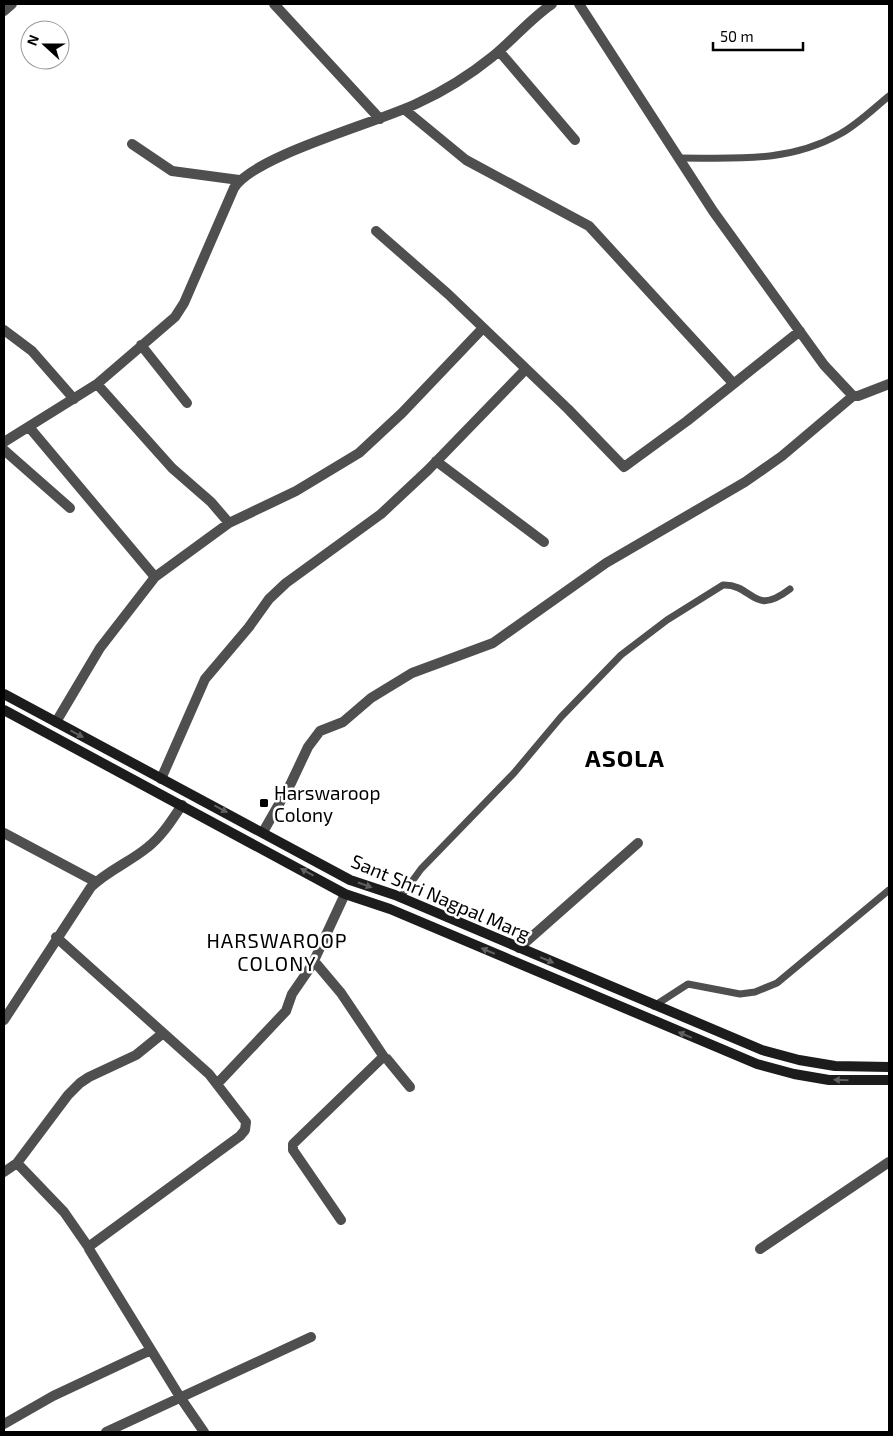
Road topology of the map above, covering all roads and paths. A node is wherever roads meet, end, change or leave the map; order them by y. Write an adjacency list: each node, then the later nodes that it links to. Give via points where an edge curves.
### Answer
1 (12, 4): 5 (street)
2 (274, 4): 9 (street)
3 (552, 4): 6 (street, via 538,13)
4 (579, 4): 12 (street)
5 (4, 11)
6 (499, 51): 8 (street, via 429,98); 10 (street)
7 (889, 96): 12 (lane, via 842,133 813,147 774,157)
8 (404, 109): 9 (street); 20 (street, via 466,160 589,226)
9 (380, 119): 13 (street, via 273,160)
10 (575, 140)
11 (132, 144): 13 (street, via 172,171)
12 (679, 158): 17 (street, via 713,211)
13 (239, 180): 18 (street, via 184,303 164,327)
14 (376, 231): 15 (street)
15 (483, 328): 19 (street); 31 (street, via 359,453 296,491)
16 (4, 330): 24 (street, via 32,351)
17 (800, 330): 20 (street); 23 (street, via 824,365)
18 (141, 345): 21 (street); 25 (street)
19 (526, 369): 20 (street, via 624,467); 29 (street)
20 (733, 382)
21 (96, 384): 24 (street); 31 (street, via 172,468 211,502)
22 (889, 384): 23 (street)
23 (853, 396): 41 (street, via 767,466 606,563 493,643 412,673 371,698 343,722 320,731 308,747)
24 (74, 399): 26 (street)
25 (187, 403)
26 (29, 427): 27 (street); 33 (street)
27 (4, 442)
28 (4, 450): 30 (street)
29 (436, 461): 32 (street); 38 (street, via 381,514 269,599 205,679)
30 (70, 508)
31 (229, 523): 33 (street)
32 (544, 542)
33 (155, 577): 37 (street, via 100,648)
34 (790, 589): 46 (lane, via 762,602 737,588 723,585 641,638 584,693 508,779 421,869)
35 (4, 694): 37 (main road, Sant Shri Nagpal Marg)
36 (4, 710): 39 (main road, Sant Shri Nagpal Marg)
37 (56, 722): 38 (main road, Sant Shri Nagpal Marg, one-way to 38)
38 (161, 779): 41 (main road, Sant Shri Nagpal Marg, one-way to 41)
39 (182, 805): 43 (street, via 149,846); 45 (main road, Sant Shri Nagpal Marg, one-way to 39)
40 (4, 832): 43 (street)
41 (263, 832): 46 (main road, Sant Shri Nagpal Marg, one-way to 46, via 350,880)
42 (638, 843): 48 (street)
43 (96, 882): 47 (street)
44 (889, 890): 50 (lane, via 777,983 740,994 688,984)
45 (345, 894): 49 (street); 55 (main road, Sant Shri Nagpal Marg, one-way to 45, via 829,1080 757,1064 390,909)
46 (400, 898): 48 (main road, Sant Shri Nagpal Marg)
47 (56, 937): 51 (street); 52 (street)
48 (518, 948): 50 (main road, Sant Shri Nagpal Marg, one-way to 50)
49 (314, 961): 53 (street, via 341,993); 56 (street, via 283,1014)
50 (654, 1006): 54 (main road, Sant Shri Nagpal Marg, via 737,1041 799,1060 835,1066)
51 (4, 1020)
52 (162, 1034): 56 (street); 59 (street, via 136,1055 80,1083)
53 (384, 1057): 57 (street); 61 (street, via 293,1144 293,1150)
54 (889, 1067)
55 (889, 1080)
56 (217, 1084): 62 (street, via 246,1122 244,1132)
57 (410, 1086)
58 (889, 1162): 63 (street)
59 (17, 1163): 60 (street); 62 (street, via 64,1212)
60 (4, 1172)
61 (341, 1220)
62 (89, 1248): 65 (street)
63 (760, 1248)
64 (311, 1337): 66 (street)
65 (151, 1350): 66 (street); 67 (street, via 53,1396)
66 (180, 1397): 68 (street); 69 (street)
67 (4, 1424)
68 (106, 1432)
69 (204, 1432)

